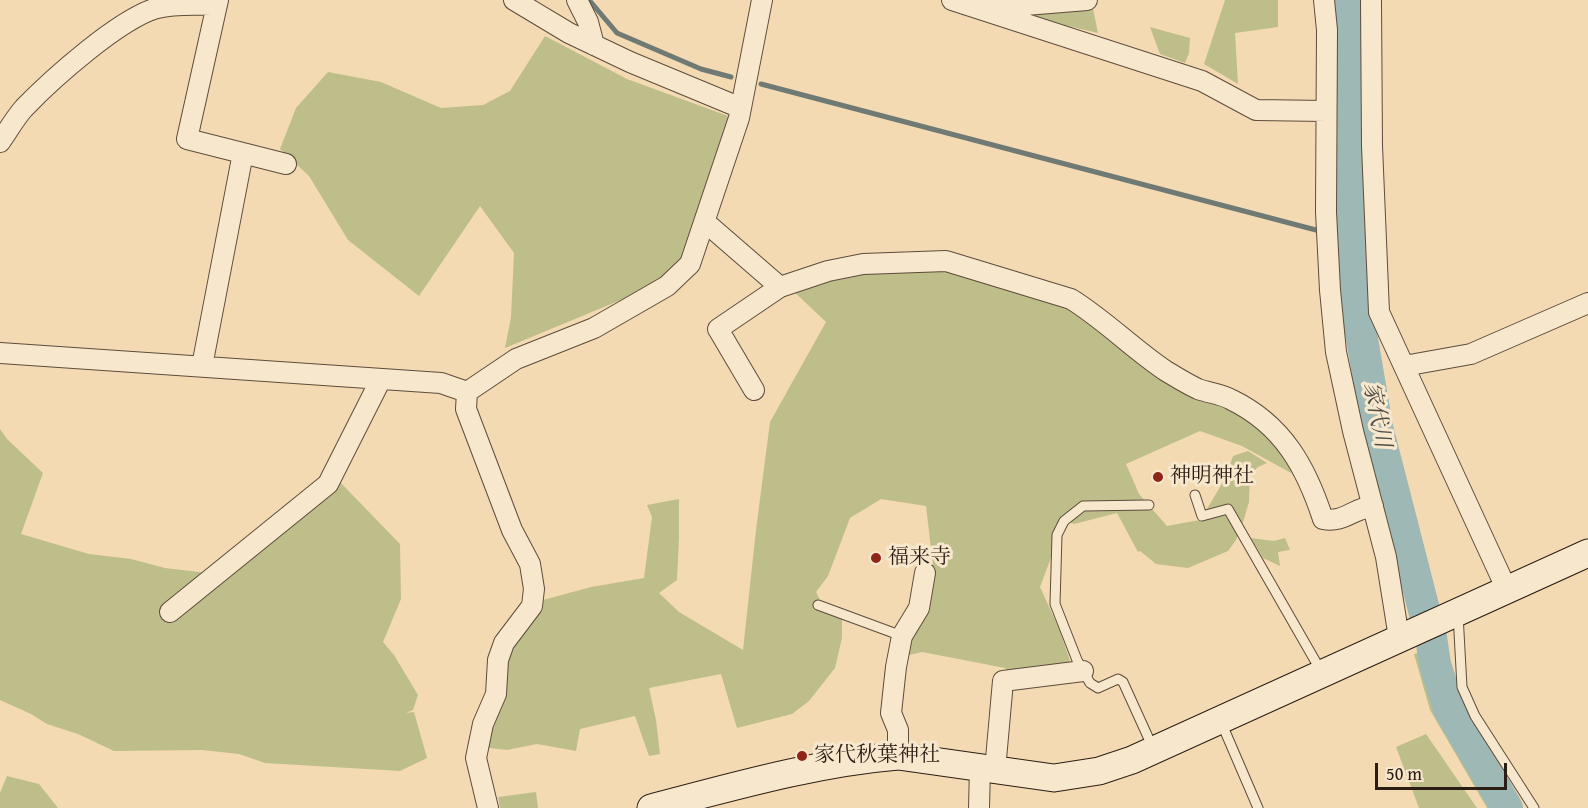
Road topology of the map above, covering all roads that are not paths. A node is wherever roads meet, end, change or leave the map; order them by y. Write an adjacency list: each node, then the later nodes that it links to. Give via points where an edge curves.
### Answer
1 (514, 0): 10 (street)
2 (577, 0): 10 (street)
3 (762, 0): 11 (street)
4 (952, 0): 9 (street)
5 (1087, 0): 9 (street)
6 (1324, 0): 12 (street)
7 (1371, 0): 21 (street, via 1378,302 1383,324)
8 (218, 2): 13 (street, via 157,8 129,20 63,71 23,110); 14 (street, via 187,139)
9 (985, 11): 12 (street, via 1202,81 1256,110)
10 (594, 45): 11 (street)
11 (741, 108): 16 (street)
12 (1326, 111): 27 (street, via 1326,212 1336,352)
13 (0, 142)
14 (243, 153): 15 (street); 20 (street)
15 (286, 164)
16 (705, 222): 17 (street); 24 (street, via 690,264 667,286 594,328 516,359)
17 (780, 287): 23 (street, via 718,329); 27 (street, via 863,264 946,261 1071,299 1165,370 1197,389 1231,399 1276,430 1295,454 1323,519 1335,522)
18 (1588, 303): 21 (street, via 1471,354)
19 (0, 353): 20 (street)
20 (202, 366): 22 (street)
21 (1404, 366): 30 (street)
22 (381, 379): 24 (street, via 441,383); 32 (street, via 328,484)
23 (754, 390)
24 (467, 392): 42 (street, via 466,409 512,530 530,564 534,590 532,606 504,643 498,660 496,694 483,724 476,758)
25 (1195, 495): 37 (lane, via 1202,516 1228,509)
26 (1149, 505): 36 (lane, via 1083,506 1064,521 1057,535 1056,604)
27 (1373, 506): 35 (street)
28 (1588, 553): 30 (street)
29 (926, 573): 34 (street, via 920,608)
30 (1507, 590): 33 (street)
31 (818, 605): 34 (lane)
32 (170, 612)
33 (1452, 614): 35 (street); 46 (lane, via 1462,687 1475,717)
34 (902, 636): 40 (street, via 891,713 898,730)
35 (1403, 636): 37 (street)
36 (1083, 671): 39 (lane, via 1098,688 1118,679 1123,682); 41 (street, via 1004,681)
37 (1322, 673): 38 (street)
38 (1220, 720): 39 (street); 45 (lane)
39 (1154, 750): 41 (street, via 1099,771 1069,777)
40 (898, 756): 41 (street); 43 (street, via 830,765)
41 (988, 770): 44 (street)
42 (488, 808)
43 (651, 808)
44 (979, 808)
45 (1258, 808)
46 (1534, 808)

